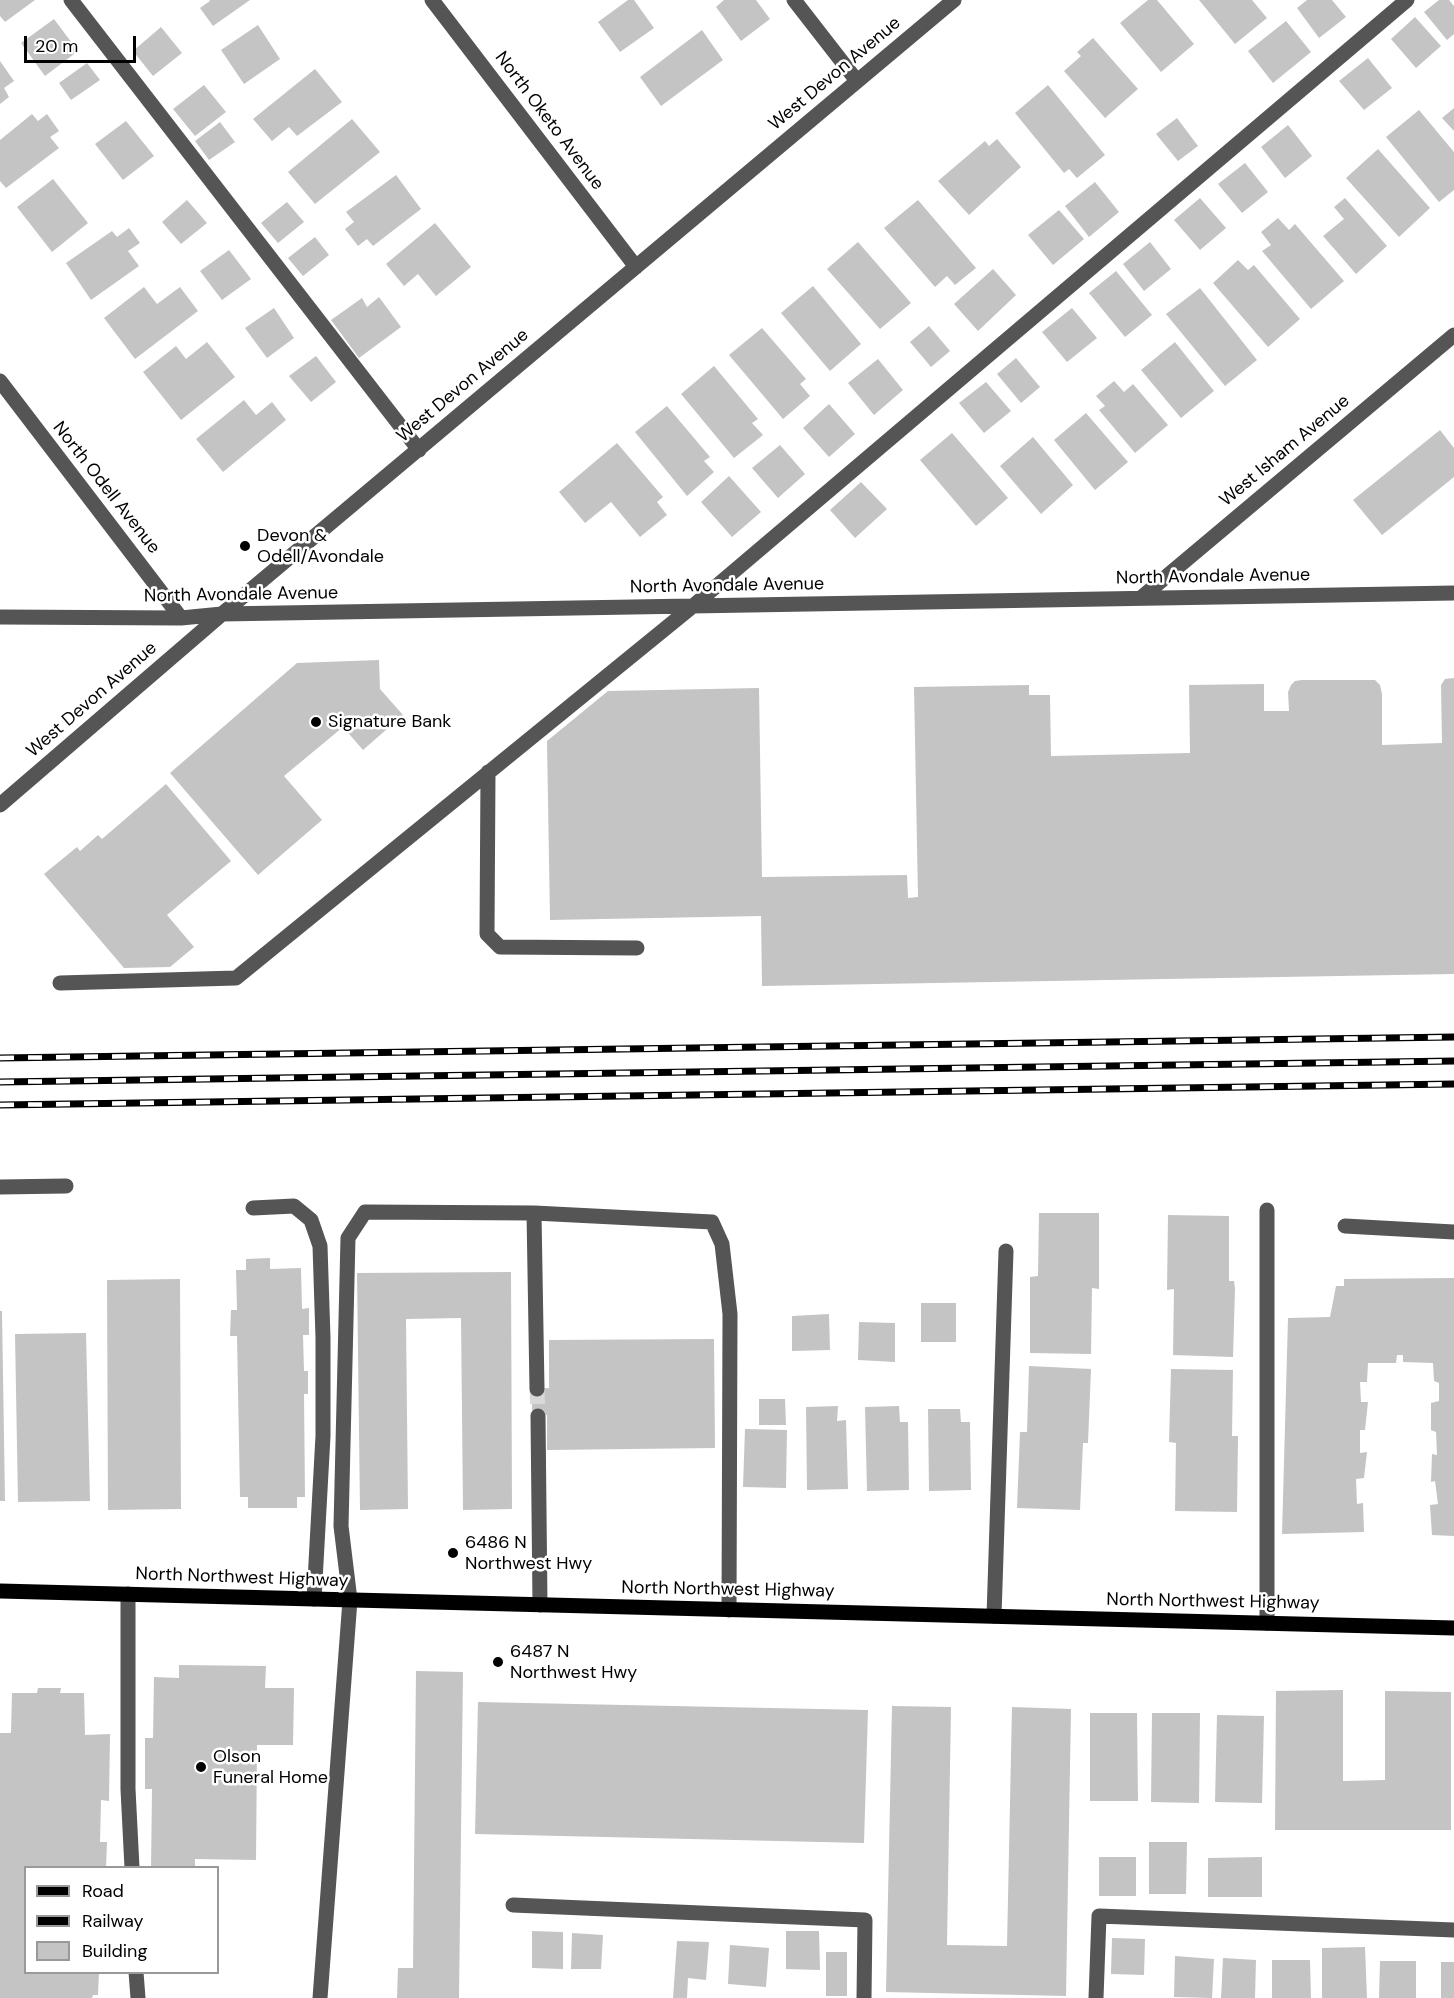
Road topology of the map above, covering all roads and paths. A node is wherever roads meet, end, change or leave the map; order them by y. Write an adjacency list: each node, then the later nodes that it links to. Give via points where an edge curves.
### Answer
1 (71, 0): 10 (street)
2 (432, 0): 7 (street, North Oketo Avenue)
3 (794, 0): 6 (street)
4 (954, 0): 6 (street, West Devon Avenue)
5 (1407, 0): 13 (street)
6 (857, 81): 7 (street, West Devon Avenue)
7 (636, 267): 10 (street, West Devon Avenue)
8 (1454, 335): 12 (street, West Isham Avenue)
9 (0, 381): 16 (street, North Odell Avenue)
10 (419, 450): 14 (street, West Devon Avenue)
11 (1454, 593): 12 (street, North Avondale Avenue)
12 (1142, 597): 13 (street, North Avondale Avenue)
13 (693, 606): 14 (street, North Avondale Avenue); 17 (street)
14 (222, 614): 16 (street, North Avondale Avenue); 18 (street, West Devon Avenue)
15 (0, 617): 16 (street, North Avondale Avenue)
16 (181, 618)
17 (488, 772): 19 (street, via 487,934 500,947); 20 (street, via 236,978)
18 (0, 805)
19 (637, 948)
20 (60, 982)
21 (66, 1186): 22 (street)
22 (0, 1188)
23 (253, 1208): 33 (street, via 294,1206 311,1220 320,1246 323,1436)
24 (1267, 1210): 38 (street)
25 (534, 1213): 29 (street); 34 (street, via 365,1212 348,1238 341,1526); 36 (street, via 712,1222 722,1244 730,1314)
26 (1345, 1226): 27 (street)
27 (1454, 1232)
28 (1005, 1251): 37 (street)
29 (537, 1389)
30 (538, 1416): 35 (street)
31 (0, 1591): 32 (main road, North Northwest Highway)
32 (128, 1594): 33 (main road, North Northwest Highway); 40 (street)
33 (314, 1599): 34 (main road, North Northwest Highway)
34 (350, 1600): 35 (main road, North Northwest Highway); 45 (street)
35 (540, 1605): 36 (main road, North Northwest Highway)
36 (729, 1610): 37 (main road, North Northwest Highway)
37 (994, 1616): 38 (main road, North Northwest Highway)
38 (1267, 1623): 39 (main road, North Northwest Highway)
39 (1454, 1628)
40 (132, 1866)
41 (513, 1905): 46 (street, via 865,1920)
42 (1454, 1930): 47 (street, via 1099,1916)
43 (136, 1974): 44 (street)
44 (138, 1998)
45 (320, 1998)
46 (864, 1998)
47 (1096, 1998)

